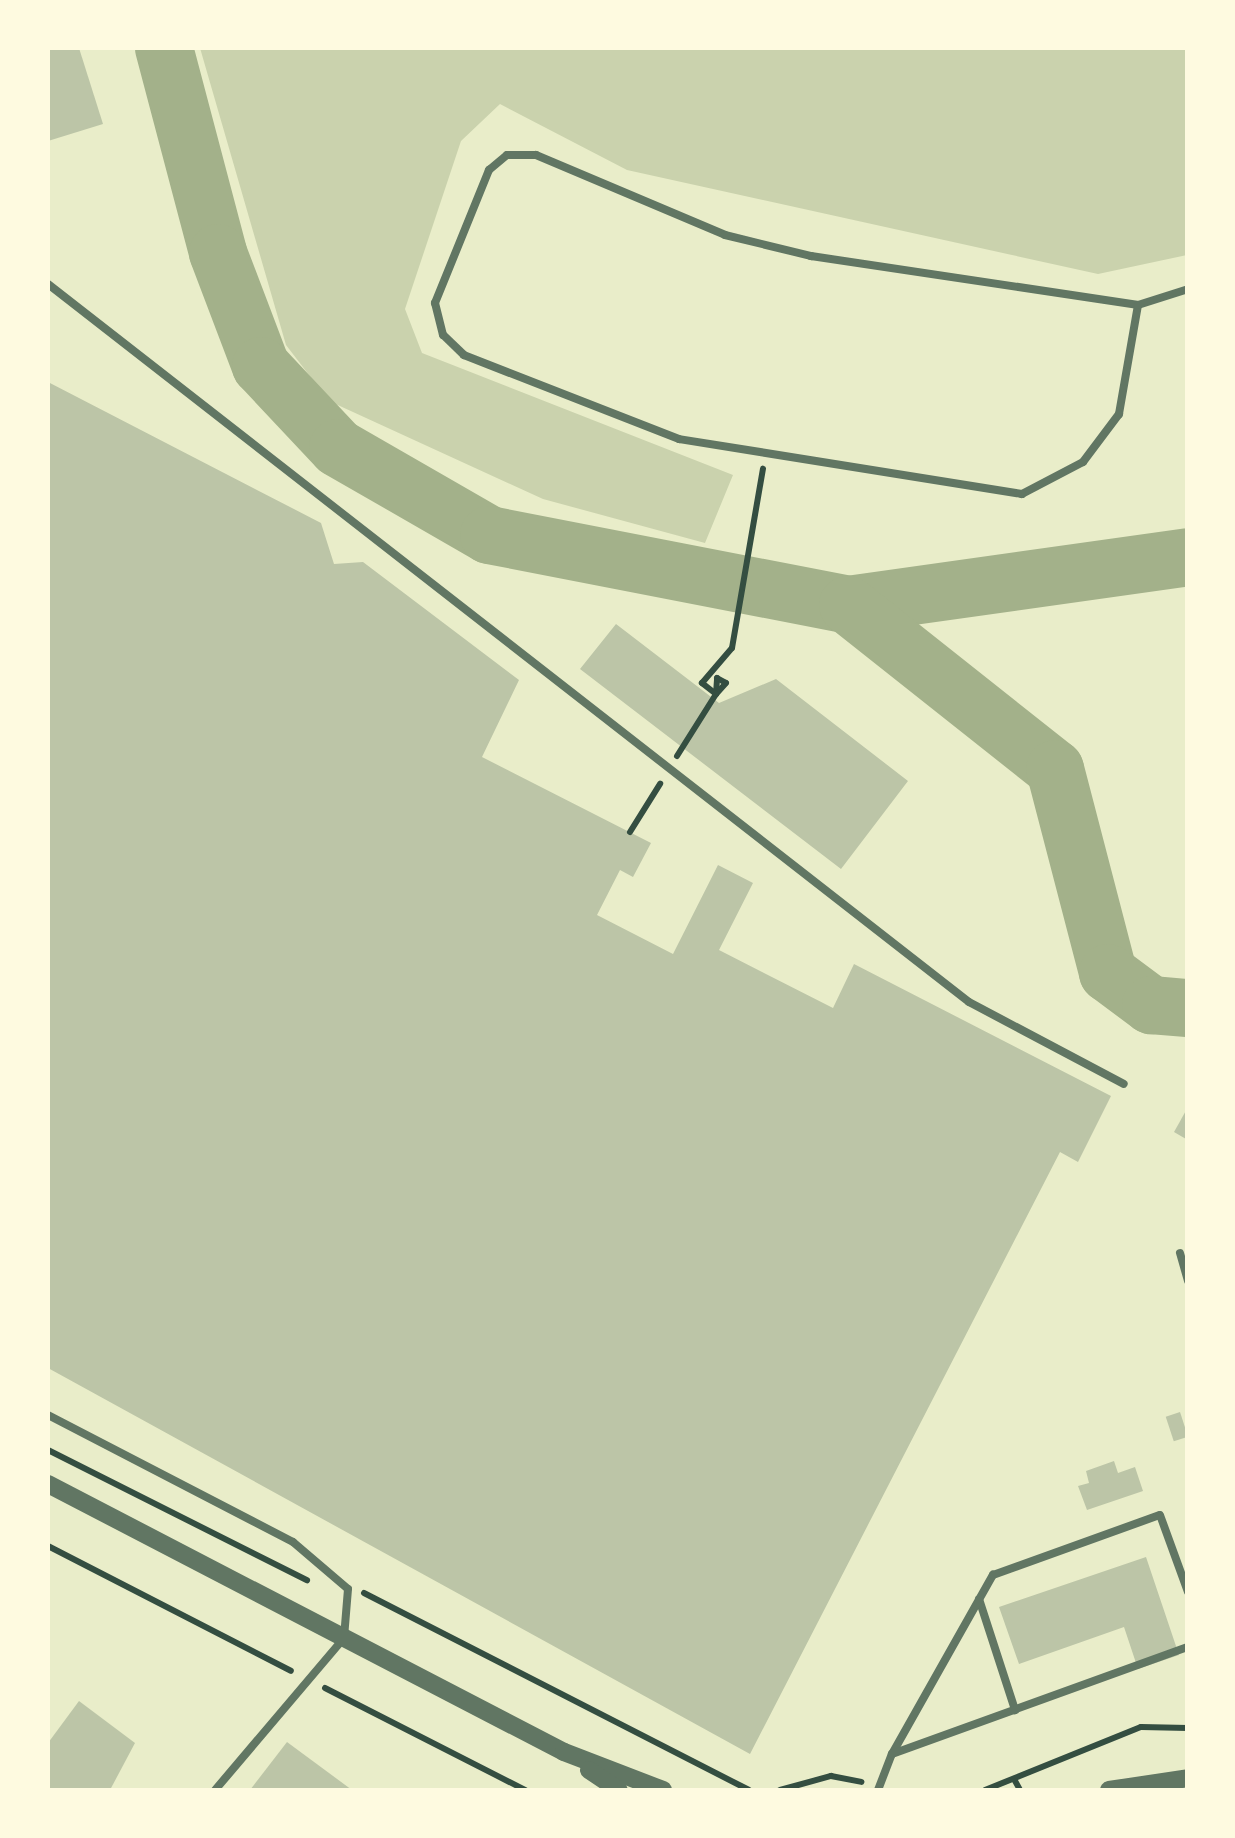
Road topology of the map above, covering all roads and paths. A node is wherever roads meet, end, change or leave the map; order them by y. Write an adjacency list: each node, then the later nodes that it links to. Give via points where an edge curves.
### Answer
1 (48, 284): 6 (lane, via 969,1002)
2 (1188, 289): 3 (lane)
3 (1138, 305): 4 (lane, via 1119,414 1084,462 1022,494); 4 (lane, via 726,235 536,155 506,155 489,170 435,303 443,335 464,355 679,439)
4 (765, 458): 5 (path, via 732,648 702,684)
5 (716, 694)
6 (1124, 1084)
7 (1180, 1253): 8 (lane)
8 (1188, 1281)
9 (48, 1414): 13 (lane, via 294,1542)
10 (48, 1450): 13 (path, via 285,1575)
11 (48, 1484): 16 (street)
12 (48, 1546): 18 (path)
13 (348, 1589): 16 (lane); 29 (path)
14 (1188, 1592): 15 (lane, via 1160,1514 992,1575)
15 (979, 1599): 19 (lane); 22 (lane)
16 (344, 1638): 18 (lane); 21 (street)
17 (1188, 1648): 19 (lane)
18 (306, 1679): 25 (lane); 26 (path)
19 (1015, 1710): 22 (lane)
20 (1188, 1728): 23 (path, via 1141,1727)
21 (564, 1752): 27 (street); 28 (street)
22 (892, 1754): 24 (lane)
23 (1014, 1779): 31 (path); 32 (path)
24 (878, 1788): 30 (path, via 831,1776)
25 (215, 1790)
26 (525, 1790)
27 (619, 1790)
28 (663, 1790)
29 (749, 1790)
30 (780, 1790)
31 (985, 1790)
32 (1020, 1790)
33 (1109, 1790): 34 (street, via 1188,1778)
34 (1170, 1790)

